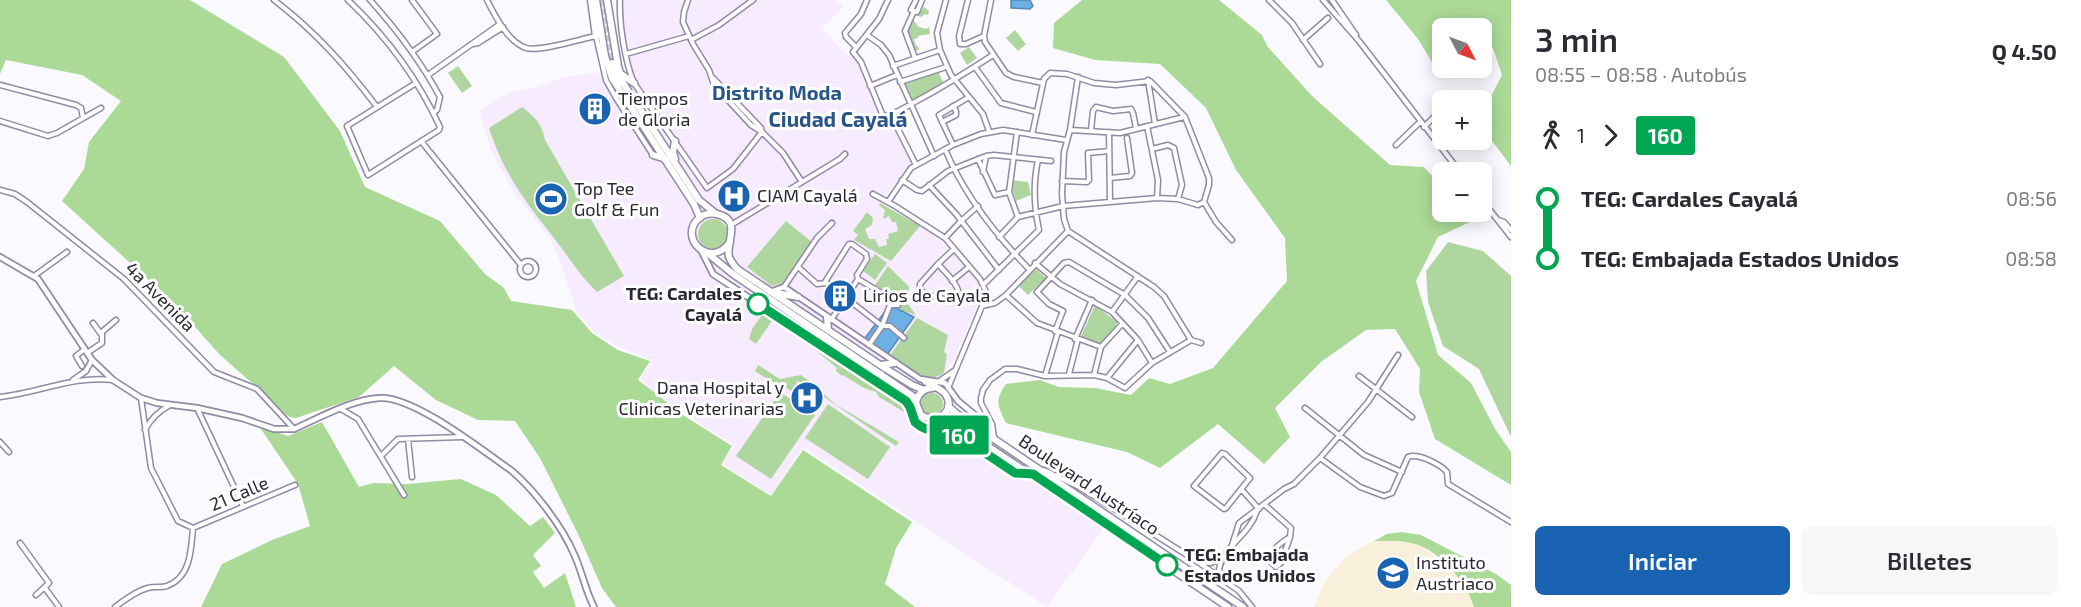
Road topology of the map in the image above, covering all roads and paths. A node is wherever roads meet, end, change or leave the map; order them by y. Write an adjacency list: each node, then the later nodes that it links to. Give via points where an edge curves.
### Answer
1 (274, 0): 62 (street, via 332,50)
2 (348, 0): 52 (street, via 374,26)
3 (370, 0): 35 (street)
4 (412, 0): 35 (street, via 437,34)
5 (487, 0): 26 (street)
6 (591, 0): 28 (main road)
7 (596, 0): 48 (main road)
8 (607, 0): 25 (main road)
9 (612, 0): 25 (main road)
10 (620, 0): 36 (street)
11 (688, 0): 30 (street, via 683,18)
12 (753, 0): 30 (street, via 719,25)
13 (867, 0): 33 (street, via 845,33)
14 (888, 0): 27 (street)
15 (916, 0): 23 (street)
16 (922, 0): 23 (street, via 917,12)
17 (946, 0): 34 (street, via 937,33)
18 (968, 0): 29 (street, via 960,44)
19 (991, 0): 29 (street)
20 (1323, 0): 32 (street)
21 (1332, 0): 32 (street)
22 (1272, 1): 31 (street)
23 (914, 10): 38 (street, via 905,31)
24 (1328, 18): 31 (street)
25 (610, 19): 44 (main road)
26 (502, 26): 28 (street, via 515,42 530,49); 45 (street)
27 (867, 35): 33 (street); 41 (street, via 885,49)
28 (596, 36): 57 (street)
29 (984, 36): 37 (street)
30 (690, 38): 36 (street); 80 (street, via 719,92)
31 (1303, 40): 40 (street)
32 (1359, 41): 72 (street)
33 (856, 47): 56 (street, via 854,52)
34 (940, 50): 38 (street); 42 (street)
35 (412, 52): 45 (street)
36 (626, 54): 53 (street)
37 (993, 55): 43 (street); 54 (street, via 1010,75)
38 (915, 58): 41 (street)
39 (612, 63): 58 (main road)
40 (1320, 63)
41 (893, 66): 46 (street)
42 (946, 67): 49 (street); 51 (street)
43 (975, 67): 49 (street); 64 (street, via 1001,103)
44 (620, 74): 53 (main road); 104 (main road)
45 (428, 75): 65 (street, via 441,97)
46 (897, 75): 51 (street); 56 (street)
47 (1078, 77): 50 (street, via 1116,85); 54 (street, via 1053,72); 78 (street)
48 (612, 78): 57 (main road); 58 (main road)
49 (955, 80): 59 (street); 60 (street)
50 (1148, 80): 67 (street); 73 (street)
51 (900, 82): 60 (street)
52 (416, 83): 62 (street); 65 (street)
53 (634, 83): 87 (street)
54 (1043, 83): 64 (street)
55 (2, 85): 68 (street, via 76,105)
56 (870, 86): 66 (street, via 882,115)
57 (610, 87): 94 (street)
58 (623, 96): 98 (main road)
59 (969, 97): 61 (street); 79 (street, via 983,114)
60 (910, 105): 66 (street); 95 (street)
61 (953, 106): 71 (street, via 940,114); 71 (street, via 956,115)
62 (378, 107): 86 (street, via 347,126 368,175)
63 (101, 108): 68 (street)
64 (1036, 112): 83 (street)
65 (433, 113): 86 (street, via 440,129)
66 (891, 115): 103 (street)
67 (1185, 117): 73 (street); 119 (street, via 1209,178)
68 (83, 118): 70 (street, via 48,136)
69 (1432, 119): 75 (street)
70 (0, 121)
71 (942, 122): 88 (street)
72 (1420, 122): 75 (street); 89 (street)
73 (1155, 124): 74 (street)
74 (1147, 126): 77 (street); 91 (street)
75 (1424, 127): 102 (street)
76 (1091, 129): 77 (street, via 1096,108 1131,109); 78 (street); 82 (street)
77 (1136, 129): 82 (street)
78 (1070, 130): 85 (street)
79 (989, 131): 81 (street); 88 (street)
80 (762, 132): 87 (street, via 733,169 706,189); 110 (street, via 783,153)
81 (1017, 132): 83 (street); 97 (street)
82 (1109, 132): 92 (street)
83 (1032, 135): 85 (street)
84 (1127, 138): 107 (street, via 1132,173)
85 (1066, 140): 109 (street)
86 (421, 141): 145 (street)
87 (675, 141): 104 (main road)
88 (953, 145): 90 (street)
89 (1396, 145)
90 (945, 149): 95 (street); 105 (street)
91 (1152, 149): 115 (street); 116 (street, via 1174,148 1182,185)
92 (1109, 151): 107 (street); 109 (street, via 1088,153 1087,182)
93 (845, 154): 110 (street)
94 (653, 155): 98 (main road)
95 (934, 156): 103 (street)
96 (986, 156): 97 (street); 99 (street); 106 (street)
97 (1014, 157): 100 (street); 113 (street)
98 (666, 159): 125 (main road)
99 (978, 159): 105 (street); 106 (street)
100 (1038, 160): 101 (street); 124 (street, via 1034,183)
101 (1051, 161)
102 (1452, 162)
103 (916, 165): 108 (street)
104 (677, 166): 123 (main road, via 699,200)
105 (953, 169): 111 (street); 120 (street)
106 (983, 172): 113 (street, via 994,195)
107 (1110, 178): 118 (street)
108 (902, 180): 111 (street, via 919,191); 117 (street)
109 (1062, 181): 121 (street)
110 (802, 182): 130 (street)
111 (929, 185): 128 (street)
112 (0, 190): 219 (street, 4a Avenida, via 27,202 124,279 213,371 257,389)
113 (1009, 192): 126 (street)
114 (873, 194): 117 (street)
115 (1157, 198): 116 (street); 118 (street)
116 (1178, 199): 119 (street, via 1198,205)
117 (888, 202): 135 (street)
118 (1110, 202): 121 (street)
119 (1204, 202): 136 (street)
120 (978, 206): 128 (street); 133 (street)
121 (1063, 206): 124 (street); 132 (street)
122 (1492, 212): 127 (street)
123 (715, 213): 125 (main road); 130 (main road)
124 (1036, 213): 126 (street); 141 (street, via 1038,232)
125 (700, 218): 139 (main road, via 692,234)
126 (1018, 218): 133 (street)
127 (1498, 220): 131 (street); 134 (street)
128 (960, 221): 135 (street); 149 (street)
129 (832, 223): 146 (street)
130 (731, 225): 137 (main road)
131 (1511, 230)
132 (1068, 231): 143 (street); 151 (street)
133 (999, 237): 141 (street)
134 (1511, 237)
135 (945, 238): 138 (street)
136 (1232, 240)
137 (730, 242): 139 (main road, via 718,252); 158 (main road, via 732,264)
138 (954, 249): 144 (street); 147 (street)
139 (703, 251): 172 (main road); 175 (street, via 713,274)
140 (67, 252): 150 (street)
141 (1015, 255): 148 (street); 149 (street)
142 (0, 257): 150 (street)
143 (1035, 263): 148 (street); 152 (street)
144 (938, 264): 154 (street); 154 (street, via 920,284 920,290 955,302 960,296)
145 (521, 265): 145 (street, via 526,276 535,271 532,262)
146 (798, 267): 155 (street, via 817,284); 157 (street)
147 (969, 267): 154 (street); 156 (street)
148 (1029, 269): 159 (street)
149 (999, 270): 156 (street)
150 (34, 276): 182 (street)
151 (1138, 276): 160 (street); 178 (street, via 1164,296)
152 (1050, 277): 160 (street, via 1069,262); 163 (street); 171 (street, via 1037,292 1063,311)
153 (858, 279): 155 (street, via 856,275 867,256 850,243); 162 (street); 170 (street, via 897,303 890,305)
154 (952, 281)
155 (825, 282): 162 (street)
156 (984, 284): 164 (street)
157 (784, 287): 158 (street); 161 (street)
158 (771, 292): 161 (main road); 172 (main road)
159 (1006, 295): 164 (street); 171 (street, via 1031,320)
160 (1125, 295): 165 (street); 183 (street, via 1148,318)
161 (798, 297): 166 (street)
162 (846, 297): 166 (street); 170 (street)
163 (1092, 300): 165 (street); 176 (street)
164 (982, 306): 190 (street)
165 (1112, 312): 169 (street)
166 (829, 319): 172 (main road); 180 (street)
167 (116, 320): 173 (street)
168 (93, 323): 173 (street)
169 (1122, 324): 177 (street); 181 (street)
170 (882, 326): 174 (street, via 890,326); 180 (street)
171 (1057, 331): 176 (street); 194 (street)
172 (827, 333): 175 (main road); 188 (main road); 191 (main road)
173 (101, 334): 182 (street, via 102,342)
174 (904, 338)
175 (812, 339): 202 (street)
176 (1076, 339): 181 (street); 192 (street)
177 (1138, 340): 187 (street); 196 (street)
178 (1191, 340): 179 (street); 183 (street)
179 (1201, 343)
180 (869, 345): 186 (street)
181 (1101, 347): 193 (street)
182 (86, 351): 185 (street); 189 (street, via 76,356)
183 (1170, 352): 187 (street)
184 (1398, 355): 204 (street)
185 (92, 360): 197 (street); 200 (street, via 84,374)
186 (895, 363): 188 (main road); 198 (street)
187 (1152, 363): 196 (street, via 1125,388)
188 (880, 365): 205 (main road)
189 (82, 366)
190 (955, 371): 199 (street); 201 (street)
191 (880, 373): 202 (main road); 209 (main road)
192 (1069, 374): 193 (street); 194 (street)
193 (1094, 375): 196 (street)
194 (1045, 376): 224 (street, via 1010,368 990,380 981,403 992,424)
195 (1359, 376): 204 (street)
196 (1107, 378)
197 (113, 380): 200 (street, via 96,378); 208 (street)
198 (925, 381): 199 (street); 203 (main road)
199 (939, 381): 201 (street); 203 (street)
200 (67, 383): 207 (street)
201 (948, 386): 206 (street); 224 (street, via 987,425)
202 (884, 387): 218 (street, via 906,401 915,422)
203 (933, 387): 205 (main road); 206 (main road)
204 (1376, 389): 217 (street); 221 (street)
205 (924, 390): 209 (main road)
206 (946, 395): 211 (main road)
207 (0, 397)
208 (141, 398): 210 (street); 220 (street, 21 Calle)
209 (917, 399): 215 (main road)
210 (170, 405): 212 (street); 220 (street, via 152,418)
211 (948, 406): 216 (main road); 224 (main road, Boulevard Austríaco)
212 (197, 408): 219 (street, via 274,429); 237 (street)
213 (1305, 408): 221 (street)
214 (342, 409): 219 (street); 222 (street, via 370,399 395,399); 227 (street, via 358,419)
215 (921, 415): 216 (main road, via 929,419); 218 (main road)
216 (940, 417): 231 (main road, Boulevard Austríaco)
217 (1412, 417)
218 (923, 428): 231 (street, via 948,428 1015,473)
219 (294, 429)
220 (145, 430): 240 (street, 21 Calle, via 151,468 166,501 178,521)
221 (1340, 435): 228 (street); 230 (street, via 1364,455)
222 (462, 436): 223 (street); 251 (street, via 516,475 546,511 571,548)
223 (408, 439): 227 (street, via 393,442); 232 (street)
224 (994, 439): 229 (main road, Boulevard Austríaco)
225 (0, 442): 226 (street)
226 (9, 452)
227 (381, 456): 235 (street)
228 (1320, 458): 230 (street, via 1360,487 1384,496 1392,493); 236 (street)
229 (1026, 461): 245 (street, via 1082,488); 253 (main road, Boulevard Austríaco)
230 (1402, 472): 239 (street, via 1408,457 1413,455 1443,468 1448,472 1448,484)
231 (1033, 474): 252 (main road, Boulevard Austríaco)
232 (412, 477)
233 (295, 485): 237 (street, 21 Calle)
234 (1242, 490): 234 (street, via 1224,509 1194,486 1224,453 1250,477); 238 (street)
235 (404, 495)
236 (1265, 505): 238 (street); 241 (street, via 1291,528)
237 (243, 506): 240 (street, 21 Calle)
238 (1258, 510): 243 (street, via 1252,524); 243 (street, via 1239,523)
239 (1511, 522)
240 (193, 528): 250 (street, 21 Calle, via 191,553 178,580 163,587 147,588)
241 (1290, 537): 241 (street, via 1281,563 1273,566 1271,555)
242 (20, 543): 247 (street, via 49,583)
243 (1232, 545): 244 (street)
244 (1223, 558): 245 (street, via 1211,563); 246 (street, via 1219,569)
245 (1198, 562): 246 (street)
246 (1223, 580): 254 (street)
247 (45, 588): 248 (street); 249 (street)
248 (36, 595)
249 (59, 607)
250 (115, 607)
251 (594, 607)
252 (1228, 607)
253 (1243, 607)
254 (1252, 607)

